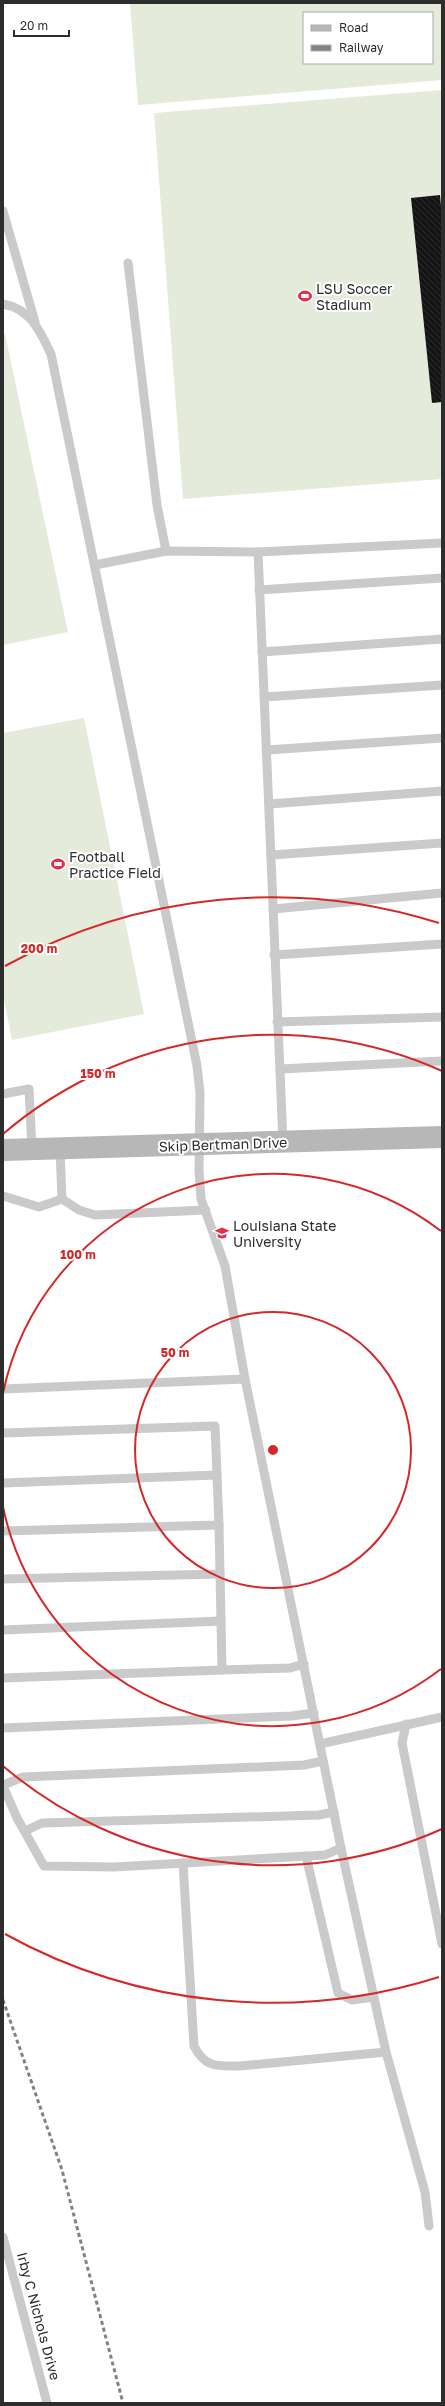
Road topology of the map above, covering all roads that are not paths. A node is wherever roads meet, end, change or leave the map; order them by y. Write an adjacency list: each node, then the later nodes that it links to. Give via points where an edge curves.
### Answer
1 (3, 211): 4 (lane)
2 (128, 263): 6 (lane, via 157,505)
3 (3, 304): 4 (lane, via 14,307)
4 (35, 322): 8 (lane, via 51,354)
5 (442, 543): 7 (lane)
6 (166, 551): 7 (lane); 8 (lane)
7 (258, 552): 10 (lane)
8 (95, 565): 32 (lane, via 197,1066)
9 (442, 578): 10 (lane)
10 (259, 590): 12 (lane)
11 (442, 639): 12 (lane)
12 (262, 652): 14 (lane)
13 (442, 685): 14 (lane)
14 (264, 697): 16 (lane)
15 (442, 738): 16 (lane)
16 (267, 750): 18 (lane)
17 (442, 791): 18 (lane)
18 (269, 804): 20 (lane)
19 (442, 843): 20 (lane)
20 (271, 855): 22 (lane)
21 (442, 894): 22 (lane)
22 (273, 909): 24 (lane)
23 (442, 944): 24 (lane)
24 (274, 955): 26 (lane)
25 (442, 1016): 26 (lane)
26 (277, 1022): 28 (lane)
27 (442, 1061): 28 (lane)
28 (280, 1069): 31 (lane)
29 (3, 1094): 35 (lane, via 29,1089)
30 (442, 1137): 31 (street, Skip Bertman Drive)
31 (283, 1142): 32 (street, Skip Bertman Drive)
32 (201, 1144): 33 (street, Skip Bertman Drive); 38 (lane, via 201,1198)
33 (60, 1149): 35 (street, Skip Bertman Drive); 37 (lane)
34 (3, 1150): 35 (street, Skip Bertman Drive)
35 (32, 1150)
36 (3, 1196): 37 (lane, via 39,1207)
37 (62, 1198): 38 (lane, via 79,1210 95,1215)
38 (206, 1210): 39 (lane, via 225,1266)
39 (245, 1379): 40 (lane); 50 (lane)
40 (3, 1389)
41 (3, 1433): 42 (lane, via 215,1426)
42 (217, 1476): 43 (lane); 44 (lane)
43 (3, 1483)
44 (219, 1525): 45 (lane); 46 (lane)
45 (3, 1532)
46 (220, 1574): 47 (lane); 48 (lane)
47 (3, 1579)
48 (221, 1621): 49 (lane); 51 (lane)
49 (3, 1630)
50 (304, 1664): 51 (lane, via 290,1668); 53 (lane)
51 (222, 1670): 52 (lane)
52 (3, 1678)
53 (314, 1713): 56 (lane); 57 (lane)
54 (442, 1717): 55 (lane)
55 (406, 1724): 57 (lane); 65 (lane, via 402,1743)
56 (3, 1728)
57 (320, 1744): 58 (lane)
58 (323, 1761): 59 (lane, via 304,1765 23,1777); 60 (lane)
59 (3, 1785): 61 (lane)
60 (334, 1812): 61 (lane, via 319,1815 42,1823); 62 (lane)
61 (25, 1831): 64 (lane, via 44,1866 114,1867)
62 (341, 1848): 63 (lane, via 325,1855); 66 (lane)
63 (306, 1856): 64 (lane); 66 (lane, via 338,1993 352,2000)
64 (183, 1863): 67 (lane, via 194,2046 201,2059 216,2066 240,2066)
65 (442, 1944)
66 (374, 1997): 67 (lane)
67 (386, 2052): 68 (lane, via 426,2192)
68 (429, 2226)
69 (3, 2237): 70 (lane, Irby C Nichols Drive)
70 (47, 2403)

